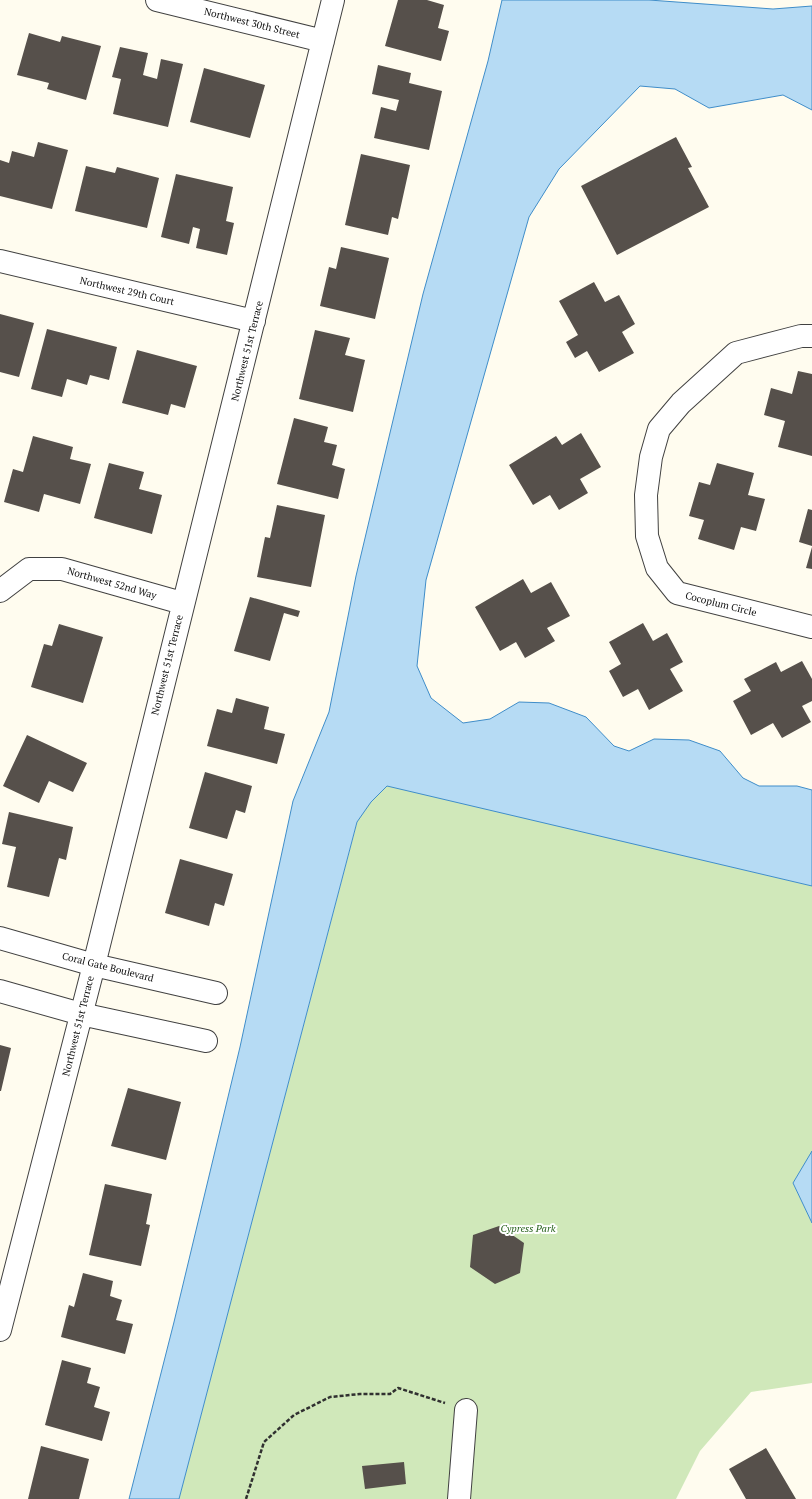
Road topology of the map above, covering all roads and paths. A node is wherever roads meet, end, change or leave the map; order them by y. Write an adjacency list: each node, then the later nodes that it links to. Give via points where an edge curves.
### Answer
1 (157, 0): 3 (street, Northwest 30th Street)
2 (334, 0): 3 (street, Northwest 51st Terrace)
3 (323, 41): 5 (street, Northwest 51st Terrace)
4 (0, 261): 5 (street, Northwest 29th Court)
5 (254, 321): 8 (street, Northwest 51st Terrace)
6 (812, 336): 9 (street, Cocoplum Circle, via 801,336 736,353 702,381 659,430 651,456 646,495 647,536 657,568 678,593)
7 (0, 591): 8 (street, Northwest 52nd Way, via 29,569 62,569)
8 (182, 603): 11 (street, Northwest 51st Terrace)
9 (812, 627)
10 (0, 938): 11 (street, Coral Gate Boulevard)
11 (94, 965): 13 (street, Coral Gate Boulevard); 14 (street, Northwest 51st Terrace)
12 (0, 991): 14 (street)
13 (216, 993)
14 (81, 1014): 15 (street); 16 (street, Northwest 51st Terrace)
15 (206, 1041)
16 (0, 1330)
17 (466, 1410): 18 (path, via 398,1388 390,1394 330,1397 294,1415 264,1442); 19 (street)
18 (246, 1499)
19 (458, 1499)

